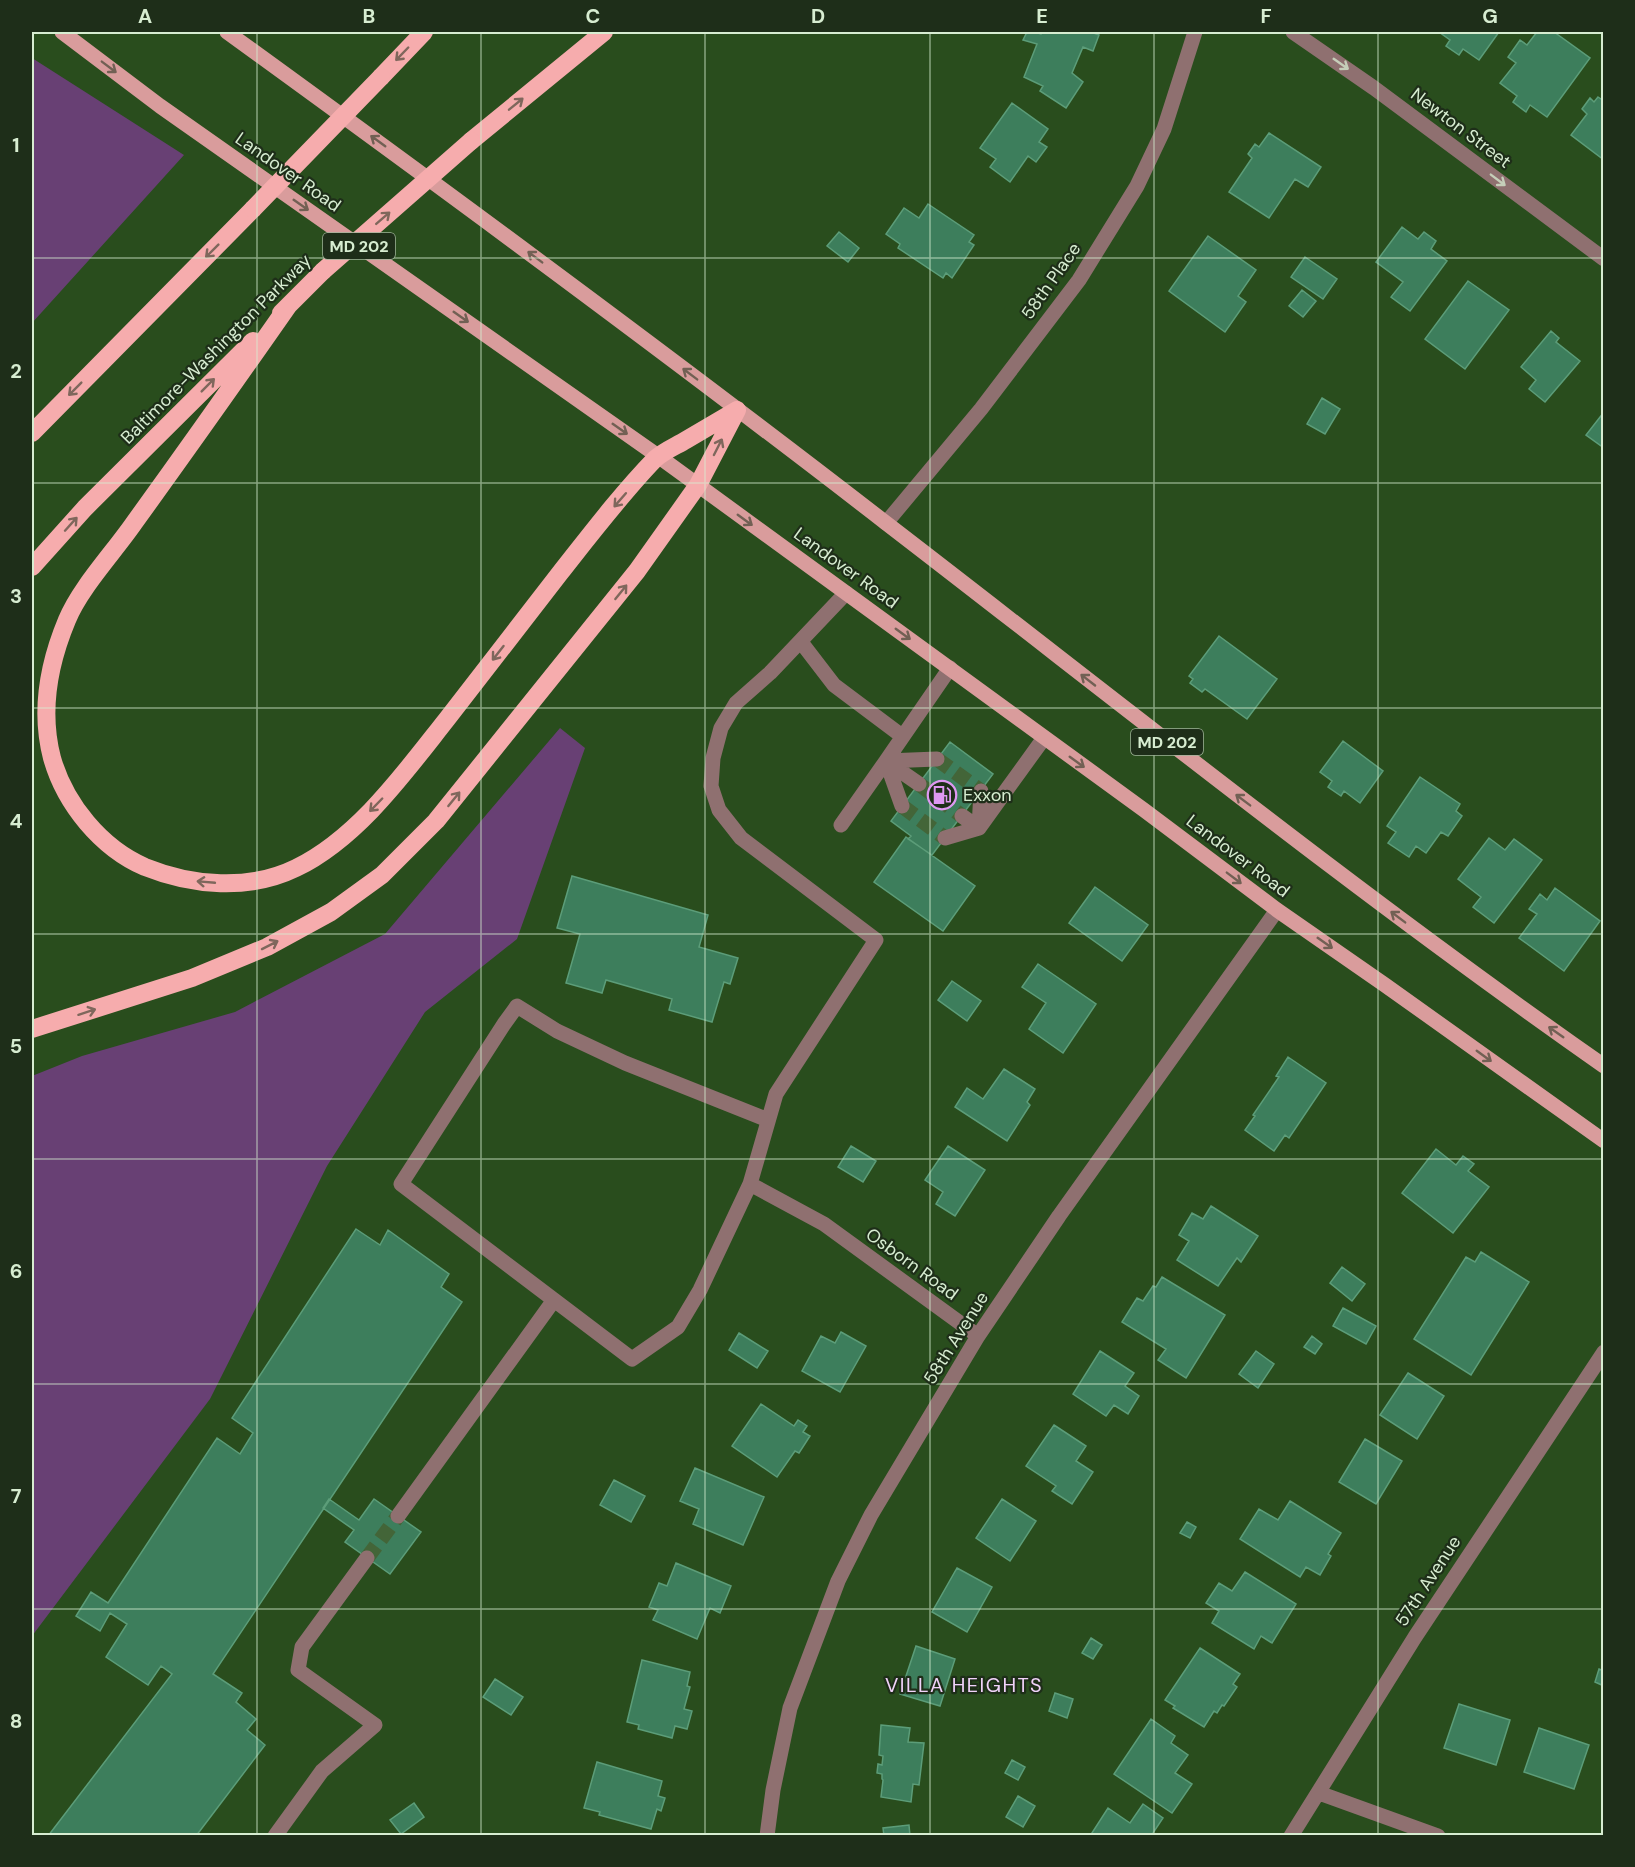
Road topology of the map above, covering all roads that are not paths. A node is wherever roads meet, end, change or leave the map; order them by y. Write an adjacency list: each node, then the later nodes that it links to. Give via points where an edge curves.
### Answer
1 (62, 32): 11 (main road, Landover Road / MD 202, one-way to 11, via 160,106)
2 (227, 32): 9 (main road, MD 202, one-way to 2, via 447,191)
3 (424, 32): 10 (highway, one-way to 10, bridge)
4 (604, 32): 8 (highway, Baltimore-Washington Parkway, one-way to 4, bridge, via 471,141)
5 (1195, 32): 13 (street, 58th Place, via 1164,129 1137,186 1079,280 981,409)
6 (1293, 32): 7 (street, Newton Street, one-way to 7)
7 (1604, 260)
8 (288, 306): 11 (highway, one-way to 8, via 592,533 395,785 353,828 295,869 267,878 237,884 167,876 118,853 77,809 64,787 48,730 50,675 74,607); 14 (highway, Baltimore-Washington Parkway, one-way to 8, via 85,508)
9 (737, 410): 11 (highway); 12 (highway, one-way to 9); 13 (main road, MD 202)
10 (32, 433)
11 (658, 456): 12 (main road, Landover Road / MD 202)
12 (698, 485): 15 (main road, Landover Road / MD 202, one-way to 15); 30 (highway, one-way to 12, via 192,978 267,947 331,912 382,875 436,821 637,571)
13 (886, 523): 31 (main road, MD 202, one-way to 13, via 1490,986 1208,773)
14 (32, 567)
15 (846, 593): 16 (street); 17 (main road, Landover Road / MD 202, one-way to 17)
16 (801, 642): 18 (street, via 834,685); 32 (street, via 736,703 721,728 711,786 719,810 741,838 876,940 776,1094)
17 (950, 669): 18 (street); 19 (main road, Landover Road / MD 202)
18 (903, 736): 21 (street)
19 (1044, 738): 27 (street); 29 (main road, Landover Road / MD 202, one-way to 29)
20 (937, 759): 21 (street)
21 (886, 761): 22 (street); 24 (street); 26 (street)
22 (919, 784)
23 (981, 791): 27 (street)
24 (902, 806)
25 (962, 816): 27 (street)
26 (841, 825)
27 (979, 828): 28 (street)
28 (945, 838)
29 (1277, 910): 33 (main road, Landover Road / MD 202, one-way to 33); 36 (street, 58th Avenue)
30 (32, 1029)
31 (1604, 1066)
32 (768, 1120): 34 (street); 35 (street, via 625,1063 557,1031 518,1006 401,1184)
33 (1604, 1141)
34 (750, 1184): 35 (street, via 700,1290 678,1327 632,1359); 36 (street, Osborn Road, via 824,1224)
35 (554, 1300): 38 (street)
36 (978, 1336): 42 (street, 58th Avenue, via 871,1515 838,1581 790,1708)
37 (1604, 1352): 40 (street, 57th Avenue, via 1415,1637)
38 (398, 1516)
39 (368, 1558): 41 (street, via 302,1647 298,1670 375,1725 322,1771)
40 (1318, 1793): 43 (street, 57th Avenue); 44 (street)
41 (275, 1836)
42 (767, 1836)
43 (1291, 1836)
44 (1438, 1836)

